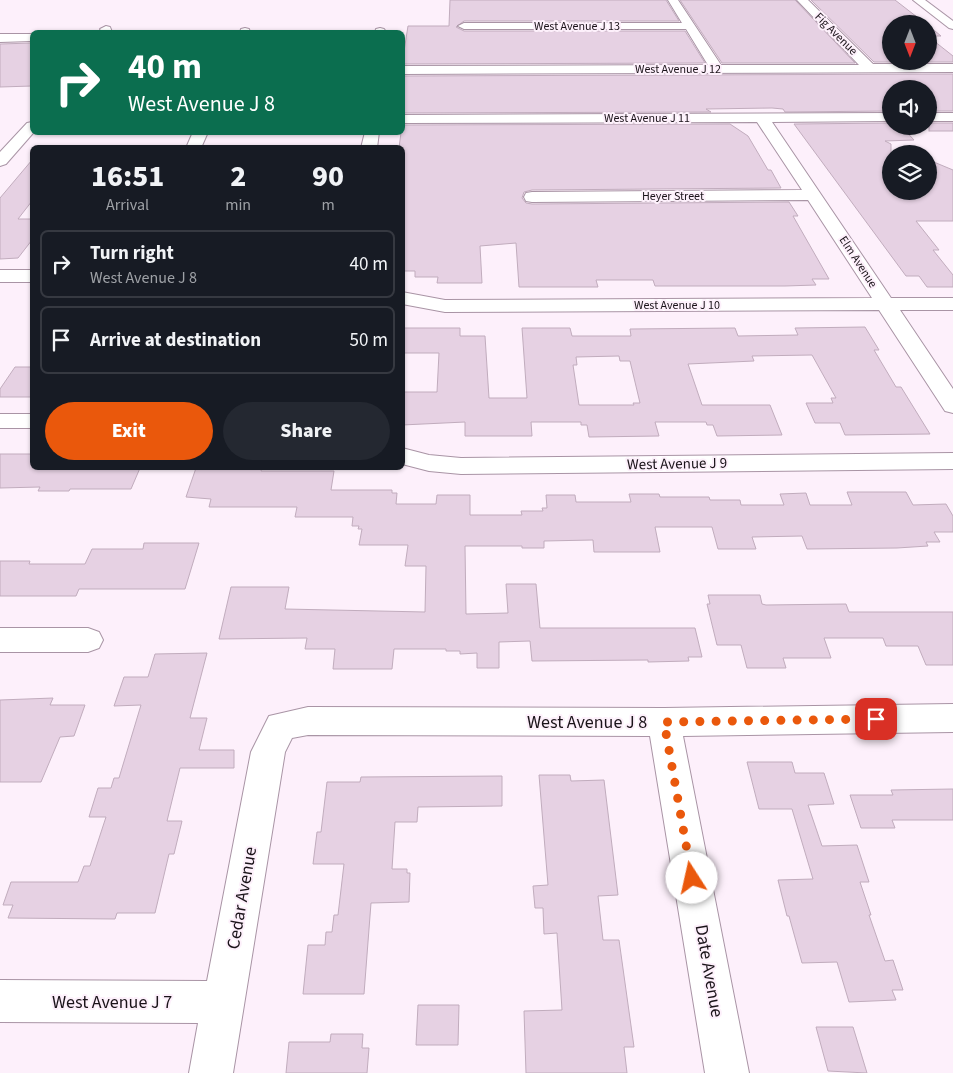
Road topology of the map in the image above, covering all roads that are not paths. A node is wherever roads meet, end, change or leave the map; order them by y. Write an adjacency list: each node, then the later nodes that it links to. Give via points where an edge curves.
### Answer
1 (673, 0): 5 (street)
2 (802, 0): 9 (street, Fig Avenue)
3 (918, 0): 6 (street)
4 (464, 26): 5 (street, West Avenue J 13)
5 (690, 26): 11 (street)
6 (953, 26)
7 (0, 38): 8 (street)
8 (30, 38)
9 (869, 68): 10 (street, West Avenue J 12); 11 (street, West Avenue J 12)
10 (953, 68)
11 (717, 69): 12 (street, West Avenue J 12)
12 (405, 70)
13 (882, 117): 16 (street, West Avenue J 11)
14 (937, 117): 15 (street)
15 (953, 117)
16 (762, 118): 17 (street, West Avenue J 11); 20 (street, Elm Avenue)
17 (405, 119)
18 (30, 128): 19 (street)
19 (0, 161)
20 (813, 195): 21 (street, Heyer Street); 25 (street, Elm Avenue)
21 (532, 196)
22 (0, 276): 23 (street)
23 (30, 276)
24 (405, 299): 25 (street, West Avenue J 10, via 444,306)
25 (886, 304): 26 (street, West Avenue J 10); 27 (street, Elm Avenue)
26 (953, 304)
27 (953, 406)
28 (0, 421): 29 (street)
29 (30, 421)
30 (405, 457): 31 (street, West Avenue J 9, via 461,466)
31 (953, 462)
32 (0, 640): 33 (street)
33 (88, 640)
34 (953, 718): 35 (street, West Avenue J 8)
35 (664, 722): 36 (street, West Avenue J 8, via 308,721); 40 (street, Date Avenue)
36 (280, 726): 38 (street, Cedar Avenue, via 268,752)
37 (0, 1001): 38 (street, West Avenue J 7)
38 (224, 1002): 39 (street, Cedar Avenue)
39 (211, 1073)
40 (727, 1073)

